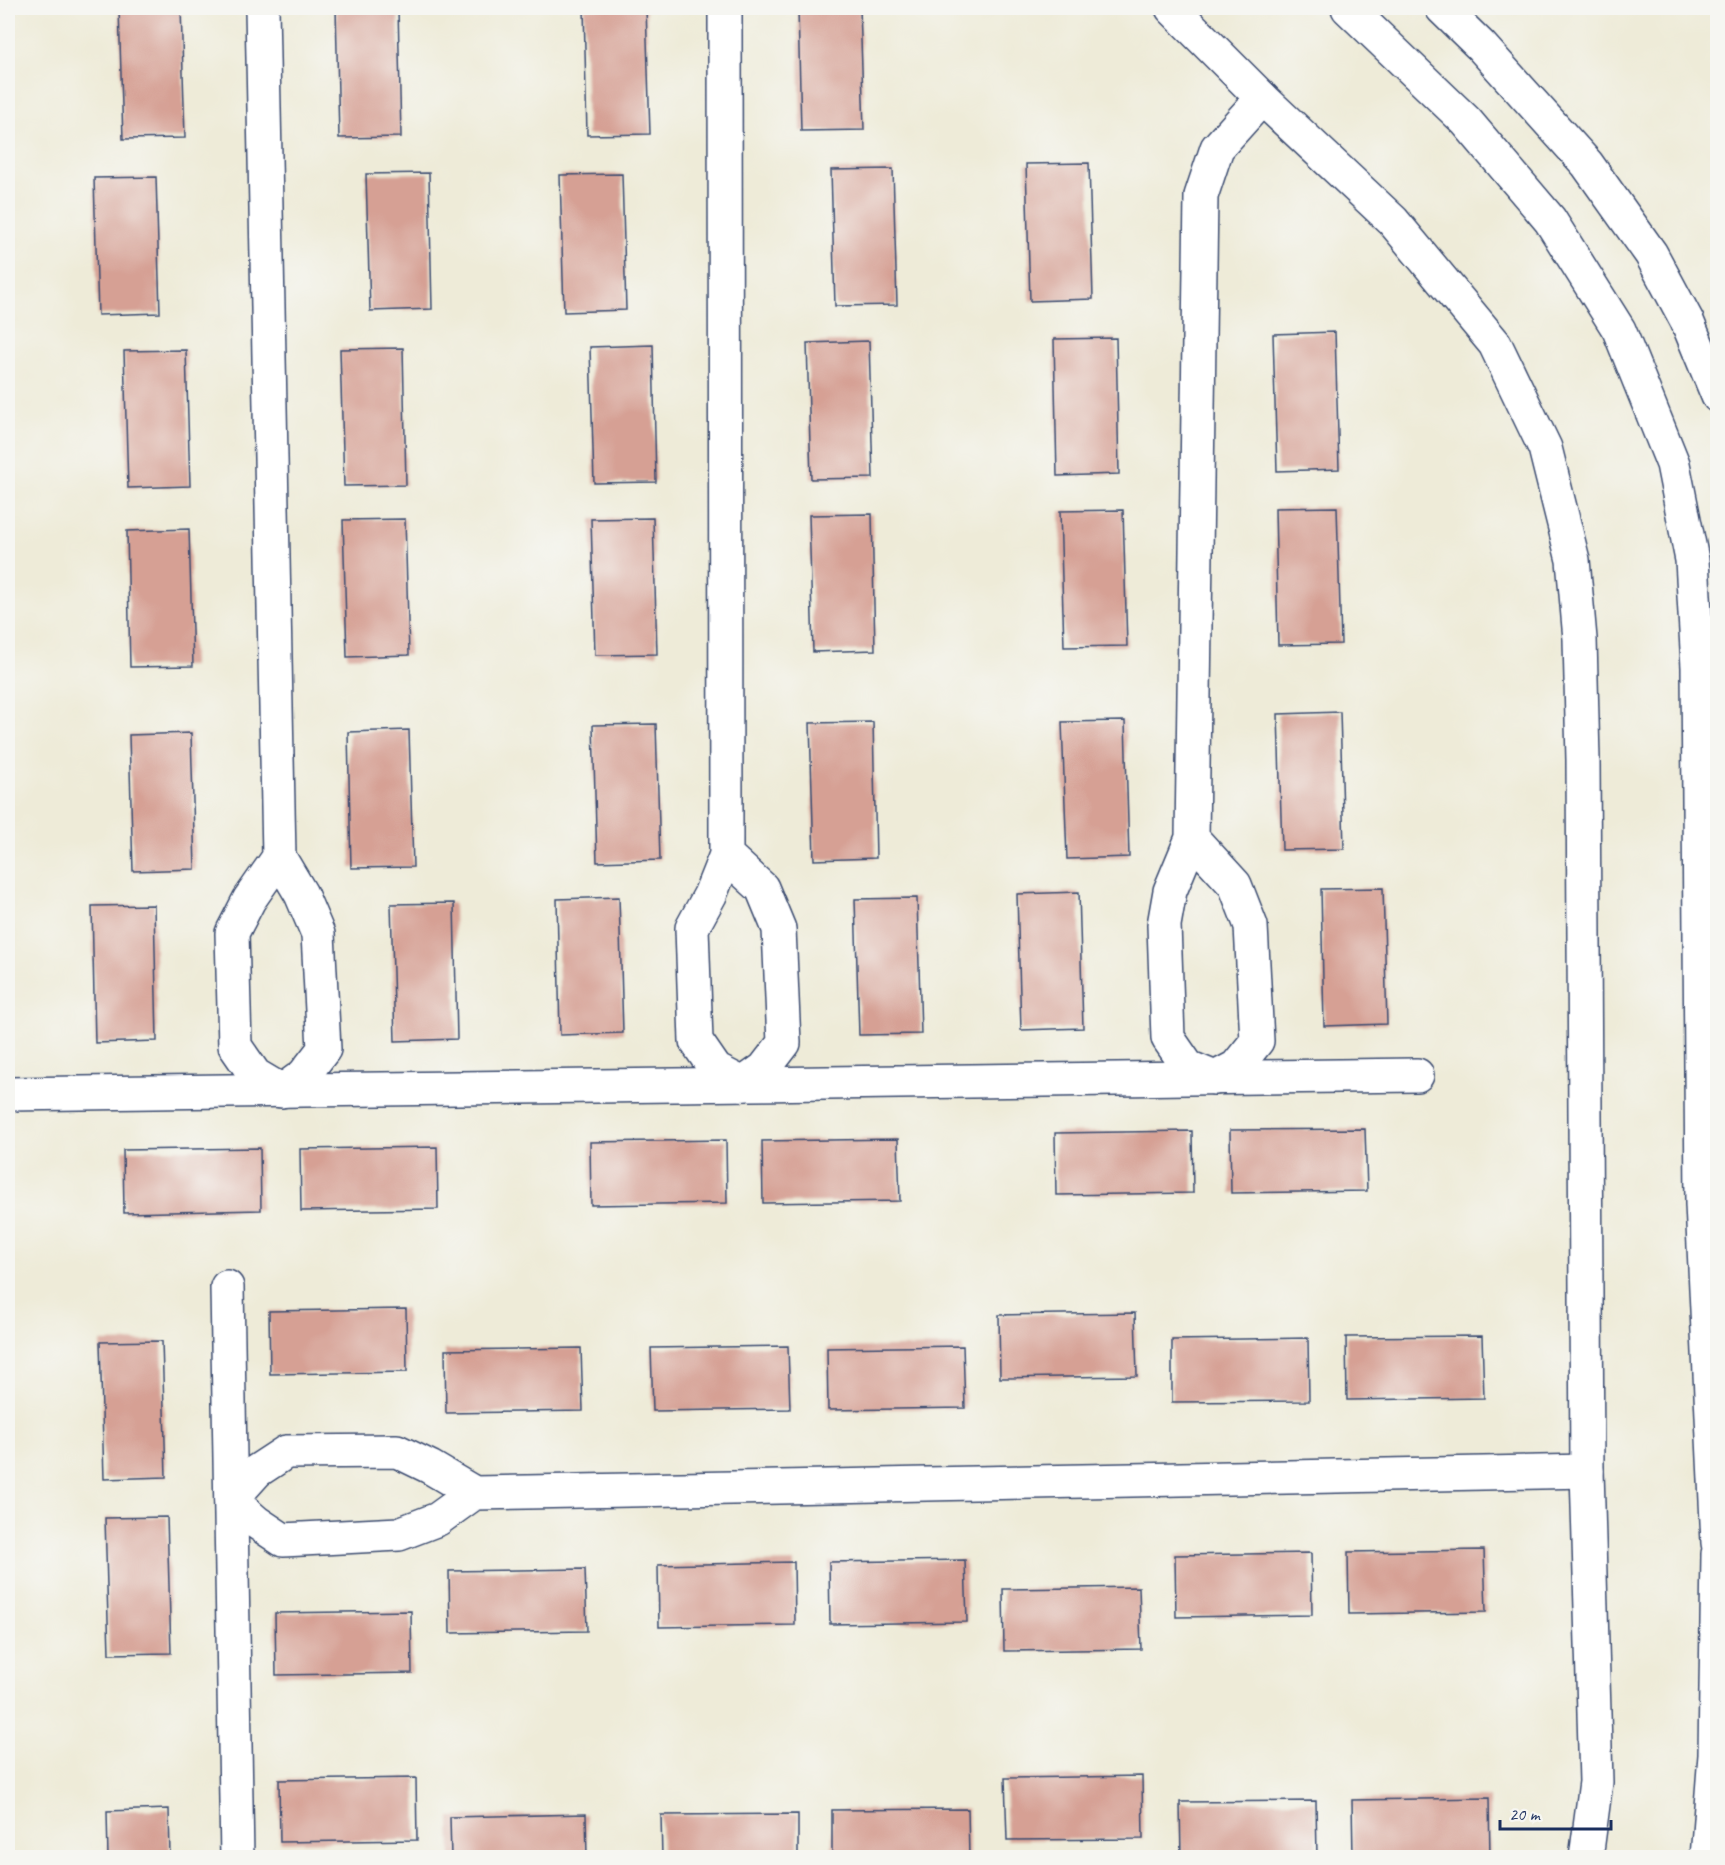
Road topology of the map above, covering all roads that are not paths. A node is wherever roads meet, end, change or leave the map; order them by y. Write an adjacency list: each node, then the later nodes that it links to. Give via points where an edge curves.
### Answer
1 (262, 8): 10 (street)
2 (725, 8): 9 (street)
3 (1172, 8): 6 (street)
4 (1348, 8): 20 (street, via 1466,121 1550,220 1619,330 1673,464 1692,560 1698,667 1702,1204)
5 (1442, 8): 7 (street, via 1587,164 1644,245 1687,321)
6 (1262, 98): 8 (street, via 1217,148 1201,196); 17 (street, via 1393,221 1495,344 1545,448 1573,560 1580,639 1583,760)
7 (1718, 396)
8 (1192, 838): 12 (street, via 1170,891 1164,925 1168,1038 1188,1067); 12 (street, via 1235,885 1251,926 1257,1041 1236,1067)
9 (726, 855): 13 (street, via 692,928 696,1041 716,1070); 13 (street, via 762,888 779,929 784,1044 764,1069)
10 (279, 857): 14 (street, via 318,934 324,1049 303,1075); 14 (street, via 232,933 235,1046 255,1075)
11 (1417, 1075): 12 (street)
12 (1215, 1078): 13 (street)
13 (743, 1084): 14 (street)
14 (282, 1090): 15 (street)
15 (8, 1094)
16 (227, 1287): 19 (street)
17 (1587, 1471): 18 (street); 23 (street, via 1596,1782)
18 (474, 1493): 19 (street, via 438,1519 399,1534 283,1540); 19 (street, via 397,1451 286,1452 257,1471)
19 (231, 1500): 22 (street)
20 (1718, 1543)
21 (1718, 1554): 24 (street, via 1715,1755)
22 (237, 1857)
23 (1586, 1857)
24 (1707, 1857)

